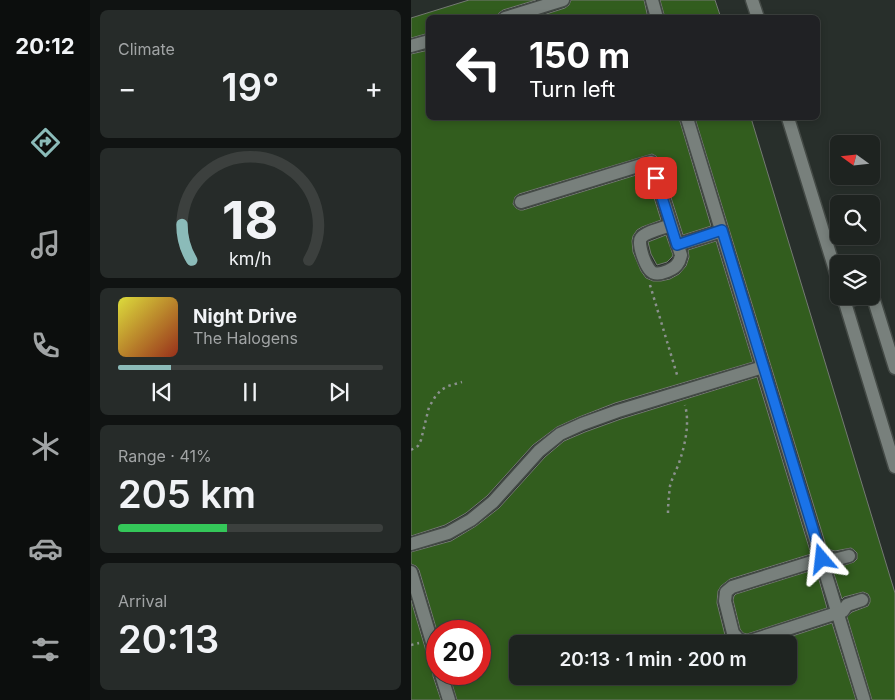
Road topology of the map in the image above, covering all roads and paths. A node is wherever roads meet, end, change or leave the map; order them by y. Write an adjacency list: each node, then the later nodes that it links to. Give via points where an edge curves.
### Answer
1 (563, 0): 4 (lane)
2 (652, 0): 5 (lane)
3 (752, 0): 6 (lane)
4 (515, 15)
5 (656, 15)
6 (757, 15)
7 (426, 42): 8 (lane)
8 (411, 46)
9 (688, 120): 13 (lane)
10 (789, 120): 15 (lane)
11 (521, 202): 12 (lane, via 651,162)
12 (671, 225): 14 (lane); 14 (lane, via 641,238 639,242 648,269 660,273 674,268 681,255)
13 (722, 230): 14 (lane); 18 (lane)
14 (677, 245)
15 (830, 255)
16 (846, 305): 22 (lane)
17 (875, 305): 19 (lane)
18 (763, 367): 23 (lane, via 618,410 560,434 471,520 448,533); 25 (lane)
19 (895, 368)
20 (462, 382): 21 (path, via 441,390 435,398 429,407 421,440)
21 (411, 450)
22 (895, 467)
23 (411, 544)
24 (849, 556): 25 (lane)
25 (822, 559): 28 (lane); 28 (lane, via 732,587 726,592 725,601 733,633 739,640 747,642)
26 (411, 572): 29 (lane)
27 (862, 600): 28 (lane, via 847,605)
28 (838, 613): 32 (lane)
29 (426, 623)
30 (444, 685): 31 (lane)
31 (449, 700)
32 (864, 700)

